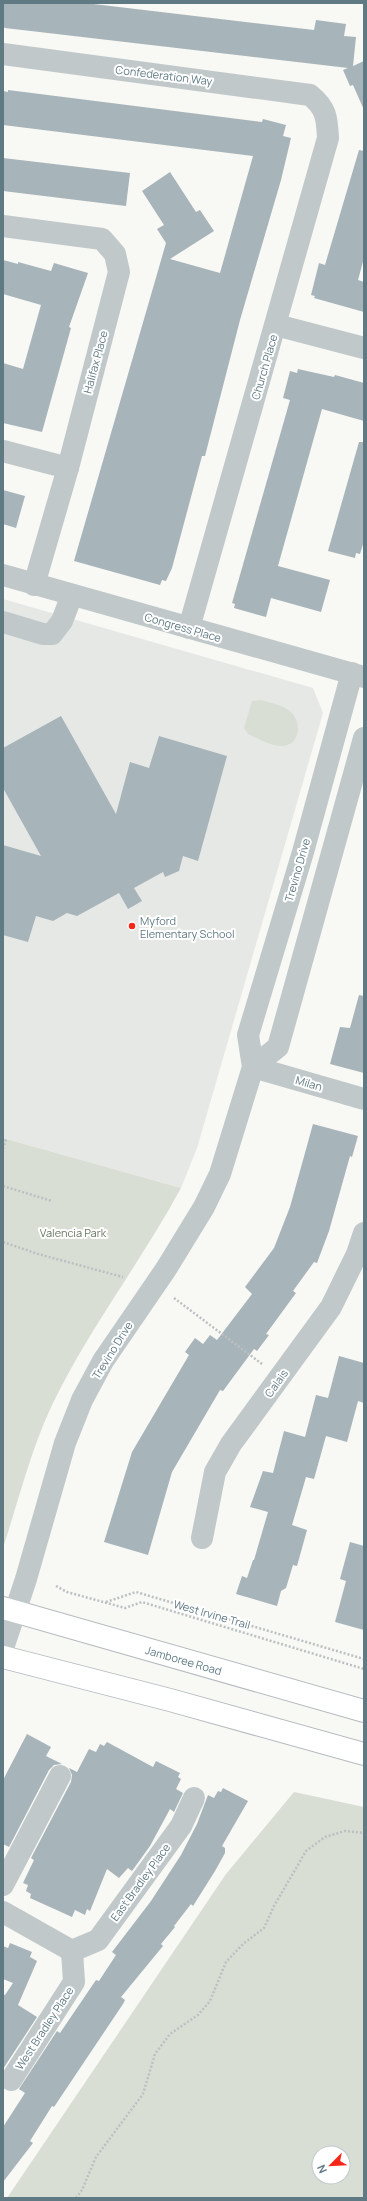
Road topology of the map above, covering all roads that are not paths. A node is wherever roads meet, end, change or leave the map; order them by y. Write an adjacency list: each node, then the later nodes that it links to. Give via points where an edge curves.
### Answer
1 (3, 54): 2 (street, Confederation Way, via 295,91 310,95)
2 (322, 105): 4 (street, Church Place, via 327,121 328,138)
3 (3, 226): 7 (street, Halifax Place, via 102,239 115,254 119,272)
4 (276, 325): 5 (street); 12 (street, Church Place)
5 (364, 348)
6 (3, 451): 7 (street)
7 (68, 468): 9 (street, Halifax Place)
8 (3, 575): 9 (street, Congress Place)
9 (34, 585): 10 (street, Congress Place)
10 (72, 595): 11 (street, via 62,621 52,634 43,634); 12 (street, Congress Place)
11 (3, 622)
12 (189, 628): 13 (street, Congress Place)
13 (358, 675): 15 (street, Trevino Drive, via 248,1035)
14 (364, 738): 15 (street, via 278,1047)
15 (253, 1067): 16 (street, Milan); 19 (street, Trevino Drive, via 220,1174 204,1206 166,1270 103,1361 82,1400)
16 (364, 1099)
17 (364, 1233): 18 (street, Calais, via 357,1254 331,1308 231,1444 215,1472)
18 (202, 1538)
19 (9, 1610): 20 (street, Trevino Drive); 22 (main road, Jamboree Road)
20 (3, 1648)
21 (3, 1657): 23 (main road)
22 (364, 1711)
23 (364, 1754)
24 (60, 1776): 26 (street)
25 (194, 1798): 28 (street, East Bradley Place, via 181,1826 98,1940)
26 (3, 1884)
27 (3, 1912): 28 (street)
28 (72, 1951): 29 (street, West Bradley Place, via 74,1982)
29 (10, 2080)

